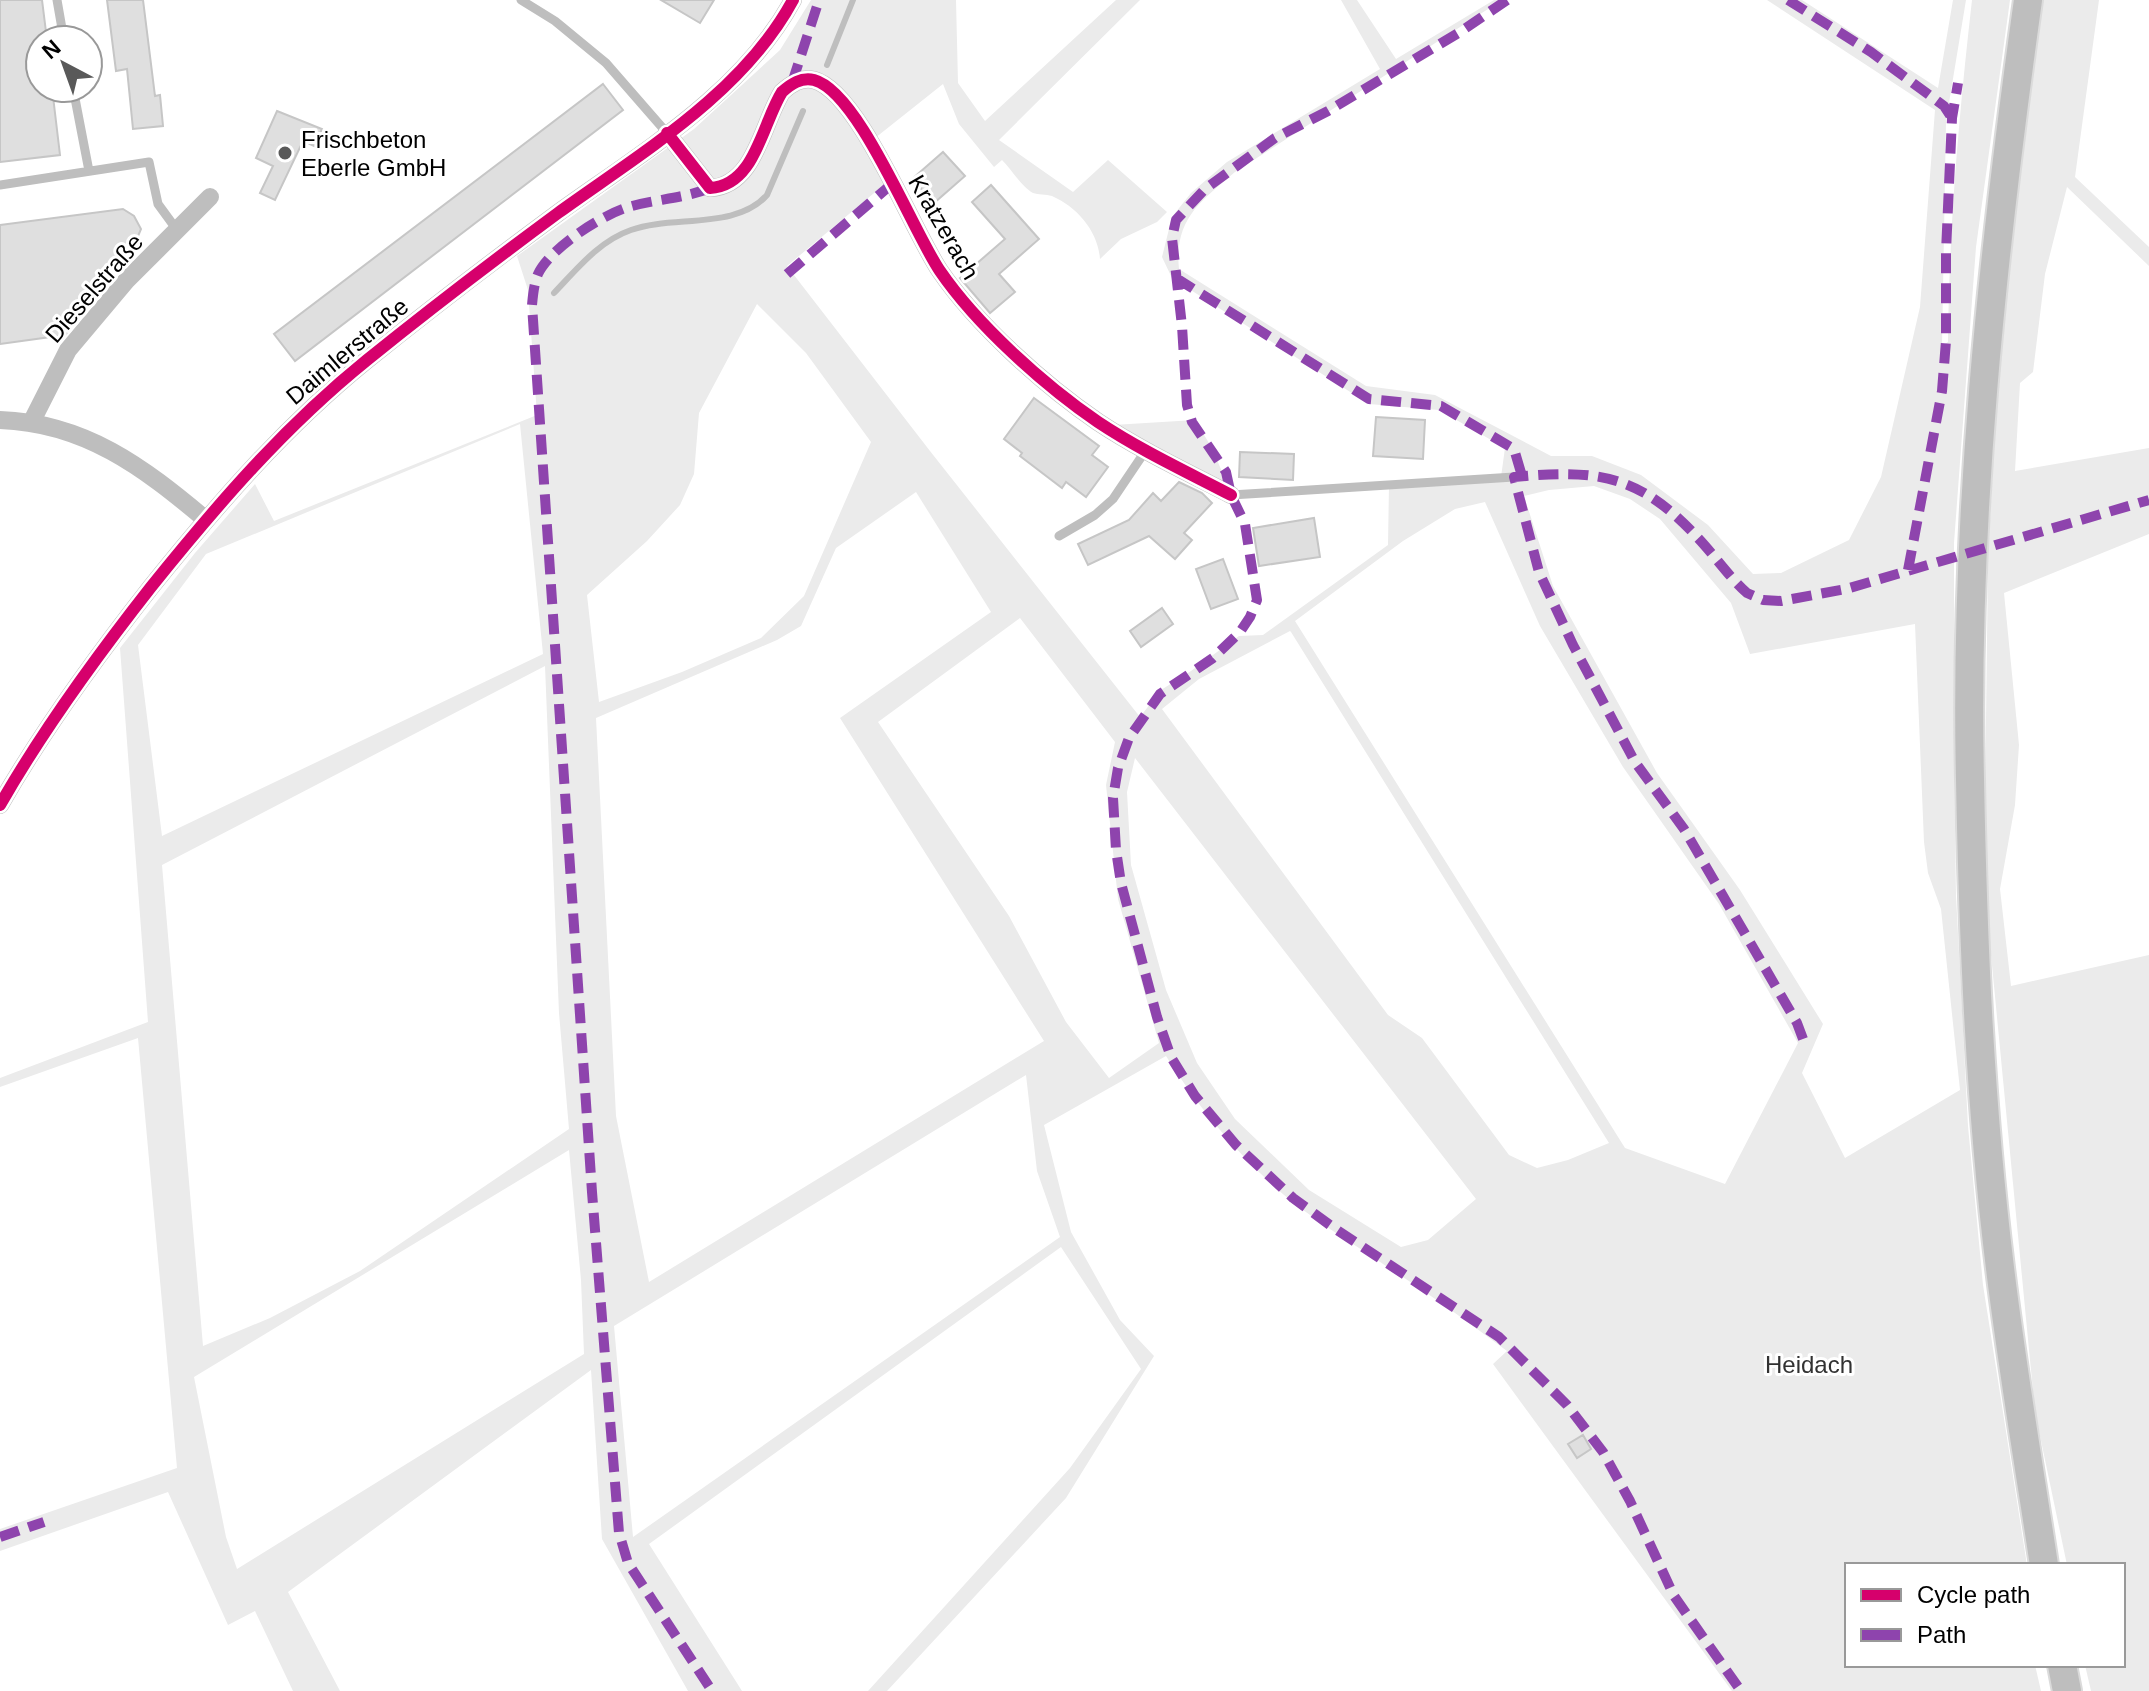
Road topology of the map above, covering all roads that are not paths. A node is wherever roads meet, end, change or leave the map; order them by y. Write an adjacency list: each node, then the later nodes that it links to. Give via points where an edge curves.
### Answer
1 (57, 0): 5 (lane)
2 (521, 0): 7 (lane, via 606,63)
3 (793, 0): 7 (street, Daimlerstraße, via 737,74)
4 (2028, 0): 20 (main road, via 1991,295 1972,589 1969,777 1988,1152)
5 (61, 24)
6 (76, 104): 8 (lane)
7 (667, 133): 14 (street, Kratzerach, via 710,188 723,187 742,174 782,92 803,80 822,84 868,138 957,295 1042,378 1098,422); 17 (street, Daimlerstraße, via 363,363 268,449)
8 (89, 171): 9 (lane); 11 (lane, via 149,162 158,204)
9 (0, 185)
10 (210, 197): 11 (street, Dieselstraße)
11 (177, 230): 13 (street, Dieselstraße, via 68,350)
12 (0, 420): 13 (street)
13 (32, 421): 17 (street, via 91,441 150,473)
14 (1146, 450): 16 (street, Kratzerach); 18 (lane, via 1113,499)
15 (1514, 477): 16 (lane, Kratzerach)
16 (1231, 495)
17 (205, 519): 19 (street, Daimlerstraße, via 99,653)
18 (1059, 536)
19 (0, 805)
20 (2044, 1563)

